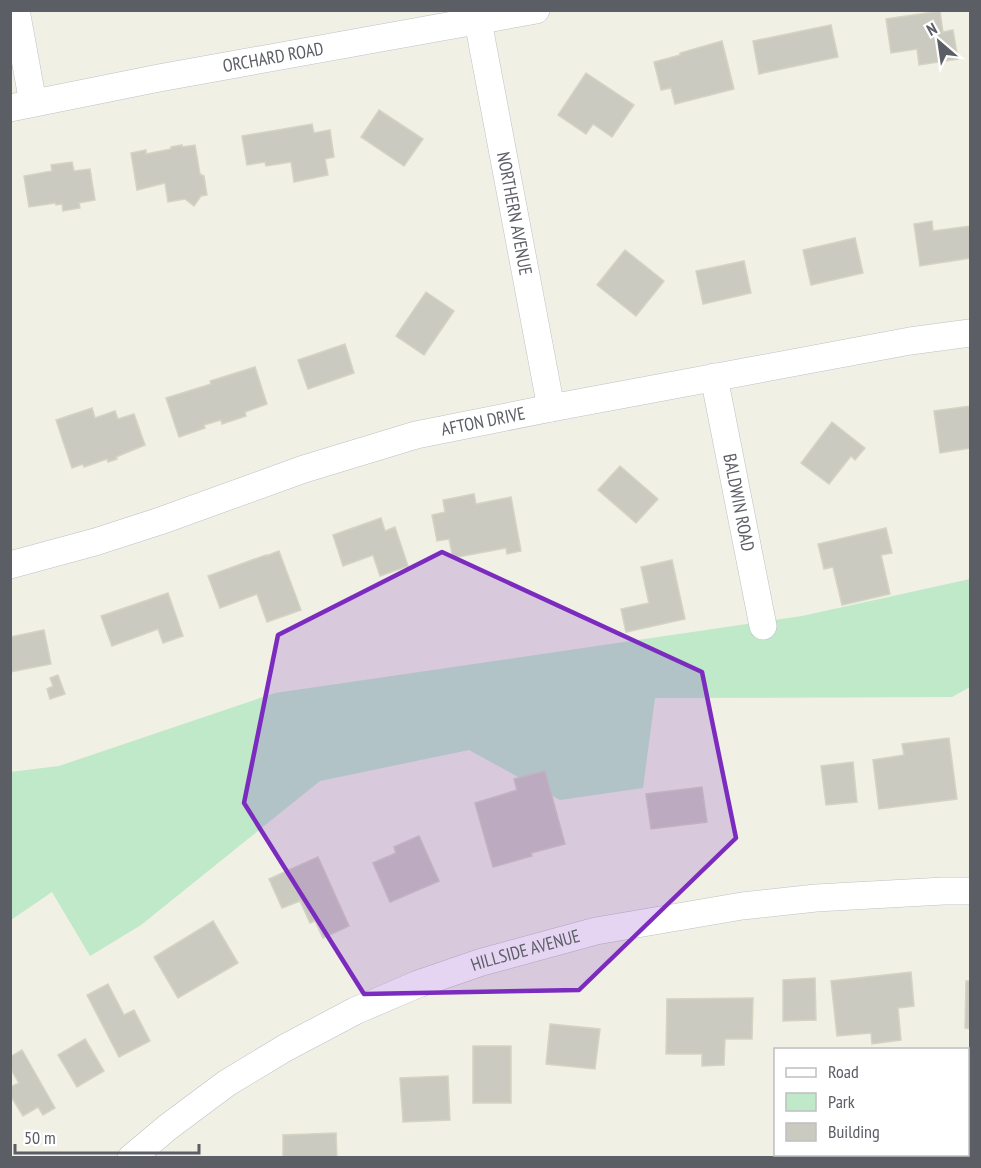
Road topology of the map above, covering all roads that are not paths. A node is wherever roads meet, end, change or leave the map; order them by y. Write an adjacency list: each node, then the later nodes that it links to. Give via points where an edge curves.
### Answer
1 (16, 10): 5 (street)
2 (536, 10): 4 (street, ORCHARD ROAD)
3 (418, 21): 4 (street, ORCHARD ROAD); 5 (street, ORCHARD ROAD)
4 (478, 21): 8 (street, NORTHERN AVENUE)
5 (22, 106)
6 (970, 333): 7 (street, AFTON DRIVE)
7 (714, 377): 8 (street, AFTON DRIVE); 10 (street, BALDWIN ROAD)
8 (551, 408): 9 (street, AFTON DRIVE, via 416,435 304,469 117,535)
9 (10, 565)
10 (763, 626)
11 (970, 891): 12 (street, HILLSIDE AVENUE, via 816,898 742,906 596,931 482,962 356,1011 285,1048 227,1083)
12 (131, 1158)

